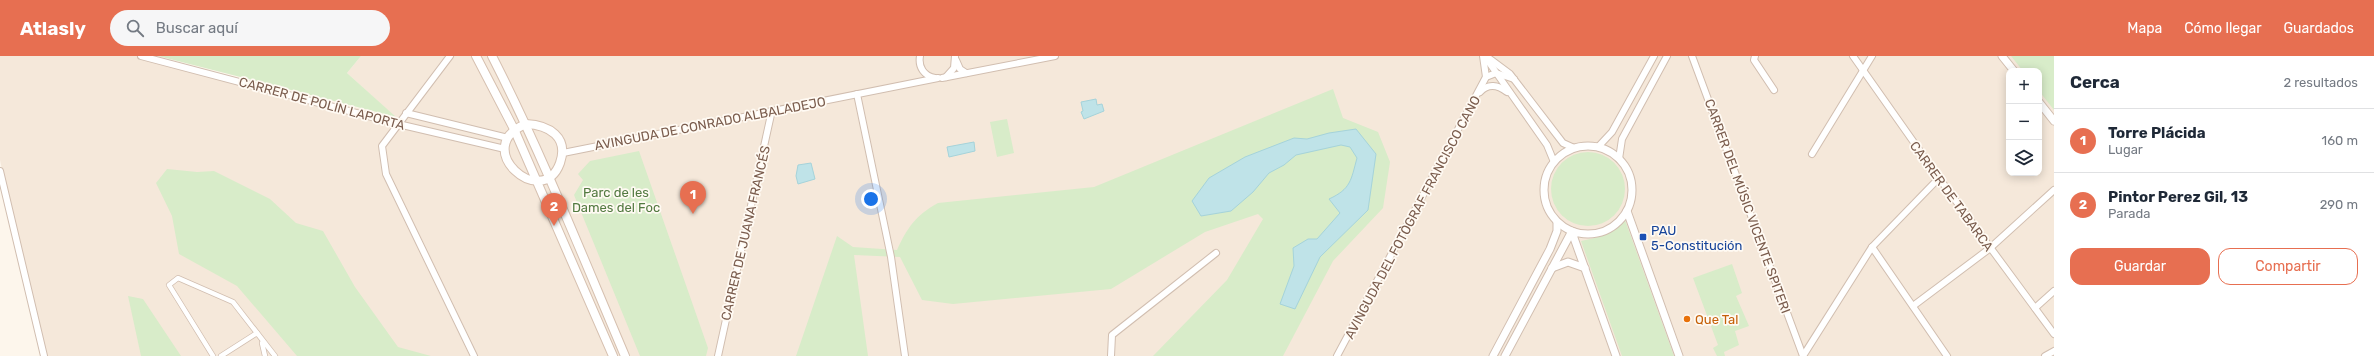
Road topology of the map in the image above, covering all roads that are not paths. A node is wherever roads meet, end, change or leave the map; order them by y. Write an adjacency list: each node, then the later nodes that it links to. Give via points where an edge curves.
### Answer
1 (140, 56): 33 (street, CARRER DE POLÍN LAPORTA)
2 (450, 56): 31 (street)
3 (476, 56): 35 (main road)
4 (492, 56): 34 (main road)
5 (920, 56): 17 (street)
6 (1055, 56): 19 (street, AVINGUDA DE CONRADO ALBALADEJO)
7 (1484, 56): 20 (street); 21 (street); 22 (street)
8 (1654, 56): 37 (street, via 1612,132)
9 (1667, 56): 42 (street, via 1622,139)
10 (1692, 56): 78 (street, CARRER DEL MÚSIC VICENTE SPITERI)
11 (1755, 56): 25 (street, via 1754,60)
12 (1853, 56): 18 (street, CARRER DE TABARCA)
13 (1872, 56): 18 (street)
14 (2002, 56): 16 (street)
15 (955, 58): 19 (street, via 960,69); 23 (street, via 951,72)
16 (2012, 68)
17 (922, 69): 23 (street, via 927,76); 24 (street)
18 (1863, 71): 41 (street); 46 (street, CARRER DE TABARCA)
19 (966, 73): 23 (street, AVINGUDA DE CONRADO ALBALADEJO)
20 (1496, 73): 21 (street); 22 (street); 27 (street)
21 (1486, 77): 28 (street, AVINGUDA DEL FOTÒGRAF FRANCISCO CANO)
22 (1512, 77): 38 (street, via 1563,143)
23 (940, 78): 24 (street, AVINGUDA DE CONRADO ALBALADEJO)
24 (916, 82): 26 (street, AVINGUDA DE CONRADO ALBALADEJO)
25 (1774, 90)
26 (857, 94): 30 (street, AVINGUDA DE CONRADO ALBALADEJO); 71 (street, via 891,257)
27 (1512, 95): 28 (street, via 1501,87 1492,86 1484,88); 43 (street, via 1547,145)
28 (1476, 96): 73 (street, AVINGUDA DEL FOTÒGRAF FRANCISCO CANO)
29 (2041, 104): 32 (street)
30 (772, 110): 40 (street, AVINGUDA DE CONRADO ALBALADEJO); 70 (street, CARRER DE JUANA FRANCÉS)
31 (406, 113): 33 (street); 36 (street, CARRER DE POLÍN LAPORTA)
32 (2054, 121)
33 (398, 124): 39 (street, CARRER DE POLÍN LAPORTA); 67 (street, via 382,146 386,174)
34 (526, 124): 35 (main road); 40 (main road, via 538,124 559,135); 45 (main road)
35 (514, 128): 36 (main road); 47 (main road)
36 (508, 138): 39 (main road)
37 (1598, 147): 38 (street); 42 (street)
38 (1574, 148): 43 (street)
39 (505, 149): 47 (main road, via 511,169 522,177)
40 (563, 153): 45 (main road, via 559,165)
41 (1812, 154)
42 (1619, 159): 49 (street, via 1630,176 1632,191)
43 (1554, 162): 50 (street, via 1547,174 1544,187 1546,204)
44 (0, 170): 62 (street)
45 (549, 177): 47 (main road); 69 (main road)
46 (1939, 178): 52 (street); 53 (street, CARRER DE TABARCA)
47 (538, 182): 68 (main road)
48 (2054, 190): 53 (street)
49 (1627, 211): 51 (street, via 1608,229 1594,234); 77 (street)
50 (1557, 222): 51 (street); 74 (street, via 1557,230 1550,249)
51 (1573, 231): 55 (street); 56 (street)
52 (1872, 247): 58 (street); 78 (street)
53 (1989, 249): 58 (street); 59 (street, CARRER DE TABARCA)
54 (1216, 253): 72 (street, via 1112,336)
55 (1552, 268): 56 (street, via 1568,262); 75 (street)
56 (1585, 268): 76 (street)
57 (2054, 291): 59 (street)
58 (1913, 306): 79 (street)
59 (2035, 308): 60 (street, CARRER DE TABARCA)
60 (2054, 334)
61 (2054, 352): 80 (street)
62 (44, 356)
63 (214, 356): 66 (street, via 169,285 178,278 232,302)
64 (221, 356): 65 (street, via 257,333)
65 (266, 356)
66 (275, 356)
67 (474, 356)
68 (613, 356)
69 (625, 356)
70 (718, 356)
71 (905, 356)
72 (1111, 356)
73 (1337, 356)
74 (1493, 356)
75 (1505, 356)
76 (1616, 356)
77 (1679, 356)
78 (1803, 356)
79 (1947, 356)
80 (2045, 356)

